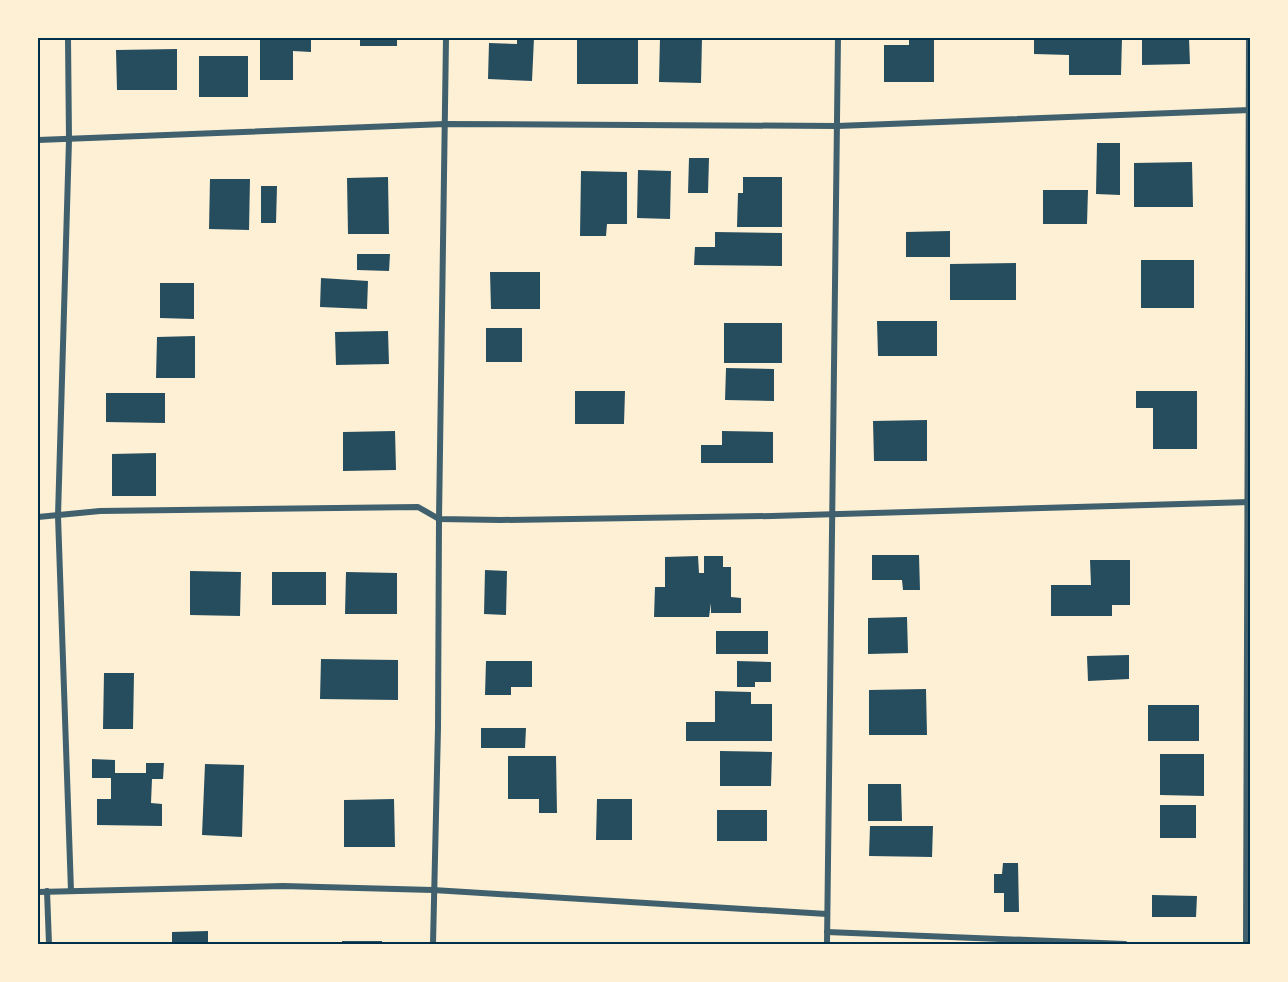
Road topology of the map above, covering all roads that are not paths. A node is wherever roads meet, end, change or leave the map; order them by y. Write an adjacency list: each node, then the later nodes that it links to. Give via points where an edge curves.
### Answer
1 (68, 38): 8 (street)
2 (446, 38): 6 (street)
3 (838, 38): 7 (street)
4 (1250, 38): 5 (street)
5 (1250, 110): 7 (street); 10 (street)
6 (445, 124): 7 (street); 8 (street); 14 (street)
7 (837, 126): 11 (street)
8 (69, 140): 9 (street); 12 (street)
9 (38, 141)
10 (1249, 502): 11 (street); 25 (street)
11 (832, 514): 14 (street); 19 (street)
12 (58, 516): 13 (street); 14 (street, via 100,511 417,507); 17 (street)
13 (38, 517)
14 (439, 519): 15 (street)
15 (433, 890): 17 (street, via 283,886); 19 (street); 22 (street)
16 (48, 891): 17 (street); 18 (street); 21 (street)
17 (71, 891)
18 (38, 892)
19 (827, 914): 20 (street)
20 (827, 932): 23 (street); 24 (street)
21 (50, 945)
22 (433, 945)
23 (827, 945)
24 (1125, 945)
25 (1246, 945)

